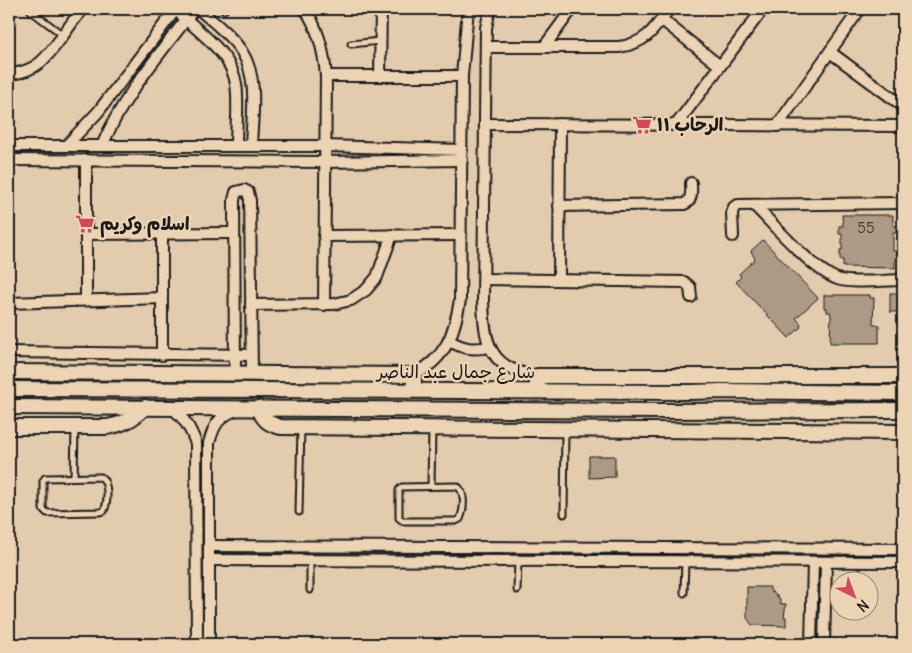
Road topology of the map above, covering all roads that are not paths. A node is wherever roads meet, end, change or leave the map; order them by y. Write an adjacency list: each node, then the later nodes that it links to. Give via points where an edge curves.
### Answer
1 (83, 9): 18 (street)
2 (175, 9): 17 (street); 36 (street, via 98,112)
3 (194, 9): 17 (street)
4 (198, 9): 39 (street, via 233,41 249,66 253,88)
5 (304, 9): 26 (street, via 318,34)
6 (381, 9): 19 (street)
7 (468, 9): 28 (street)
8 (490, 9): 21 (street)
9 (572, 9): 22 (street)
10 (669, 9): 16 (street)
11 (763, 9): 24 (street)
12 (860, 9): 23 (street)
13 (900, 9): 15 (street)
14 (31, 11): 18 (lane)
15 (903, 11)
16 (661, 19): 22 (street, via 642,41 631,45); 24 (street)
17 (186, 20): 37 (street, via 121,107); 38 (street, via 222,54 234,73)
18 (63, 35): 25 (street, via 42,62)
19 (380, 41): 20 (lane); 27 (street)
20 (351, 44)
21 (486, 47): 22 (street); 30 (street)
22 (544, 47)
23 (830, 52): 29 (street); 33 (street)
24 (720, 66): 32 (street)
25 (9, 74)
26 (326, 76): 27 (street); 40 (street)
27 (380, 76): 28 (street)
28 (462, 76): 41 (street)
29 (903, 106)
30 (486, 124): 31 (street); 56 (street)
31 (560, 124): 32 (street); 48 (street)
32 (676, 125): 33 (street)
33 (776, 126): 34 (street)
34 (903, 126)
35 (9, 146): 36 (street)
36 (66, 146): 37 (street)
37 (102, 146): 38 (street)
38 (236, 146): 39 (street)
39 (251, 146): 40 (street)
40 (325, 146): 41 (street); 44 (street)
41 (462, 155): 44 (street); 53 (street)
42 (9, 160): 43 (street)
43 (86, 160): 44 (street); 50 (street)
44 (325, 162): 54 (street)
45 (691, 183): 48 (street, via 690,199 684,204)
46 (903, 203): 47 (street)
47 (754, 204): 55 (street, via 734,207); 58 (street, via 814,264 831,276 842,280)
48 (560, 206): 57 (street)
49 (234, 233): 51 (street); 63 (street, via 234,195 244,190 250,200); 69 (street)
50 (86, 234): 51 (street); 61 (street)
51 (162, 234): 60 (street)
52 (392, 235): 53 (street); 54 (street); 64 (street, via 377,277 366,290 351,300)
53 (461, 235): 65 (street, via 460,300)
54 (324, 236): 64 (street)
55 (733, 236)
56 (484, 279): 57 (street); 66 (street, via 484,316)
57 (559, 280): 59 (street, via 684,282 690,287)
58 (903, 280)
59 (691, 297)
60 (162, 298): 61 (street); 68 (street)
61 (86, 300): 62 (street)
62 (9, 303)
63 (251, 305): 64 (street); 70 (street)
64 (324, 305)
65 (450, 341): 66 (street, via 465,348); 74 (street, via 435,361)
66 (489, 347): 75 (street, via 504,365 526,375)
67 (9, 352): 68 (street)
68 (162, 355): 69 (street)
69 (234, 355): 70 (street); 72 (street)
70 (251, 355): 73 (street)
71 (9, 372): 72 (main road)
72 (235, 373): 73 (main road)
73 (252, 373): 74 (main road)
74 (414, 375): 78 (main road)
75 (537, 376): 76 (main road); 79 (main road)
76 (903, 376)
77 (9, 389): 78 (main road, شارع جمال عبد الناصر)
78 (414, 390): 79 (main road, شارع جمال عبد الناصر)
79 (537, 391): 81 (main road, شارع جمال عبد الناصر)
80 (722, 391): 81 (main road, شارع جمال عبد الناصر); 82 (main road, شارع جمال عبد الناصر); 88 (main road)
81 (690, 392): 91 (main road)
82 (903, 393)
83 (9, 407): 84 (main road, شارع جمال عبد الناصر)
84 (146, 407): 85 (main road, شارع جمال عبد الناصر); 93 (main road, via 121,425)
85 (172, 408): 86 (main road, شارع جمال عبد الناصر); 121 (street, via 183,417 196,444)
86 (241, 408): 87 (main road, شارع جمال عبد الناصر); 103 (street, via 224,415 214,428 209,443)
87 (259, 408): 91 (main road, شارع جمال عبد الناصر); 94 (main road, via 262,419 271,425)
88 (722, 410): 89 (main road, شارع جمال عبد الناصر); 91 (main road, شارع جمال عبد الناصر)
89 (815, 410): 90 (main road, شارع جمال عبد الناصر); 97 (main road)
90 (903, 410)
91 (690, 411)
92 (9, 427): 93 (main road)
93 (75, 427): 99 (lane)
94 (301, 428): 95 (main road); 101 (lane)
95 (432, 429): 96 (main road); 100 (lane)
96 (565, 431): 97 (main road); 102 (lane)
97 (815, 432): 98 (main road)
98 (903, 432)
99 (74, 477): 99 (lane, via 104,479 104,510 44,511 43,481 46,478)
100 (431, 486): 100 (lane, via 461,488 460,519 401,520 399,490 402,487)
101 (299, 512)
102 (564, 514)
103 (209, 546): 104 (street); 108 (street)
104 (357, 546): 105 (street); 110 (street)
105 (765, 548): 106 (street); 113 (street)
106 (871, 549): 107 (street); 116 (street)
107 (903, 549)
108 (209, 560): 109 (street); 122 (street)
109 (310, 560): 110 (street); 118 (lane)
110 (356, 560): 111 (street)
111 (518, 561): 112 (street); 119 (lane)
112 (685, 561): 113 (street); 120 (lane)
113 (766, 562): 114 (street)
114 (812, 562): 115 (street); 123 (street)
115 (826, 562): 116 (street); 124 (street)
116 (872, 562): 117 (street)
117 (903, 562)
118 (310, 590)
119 (517, 590)
120 (684, 593)
121 (197, 644)
122 (209, 644)
123 (811, 644)
124 (824, 644)

